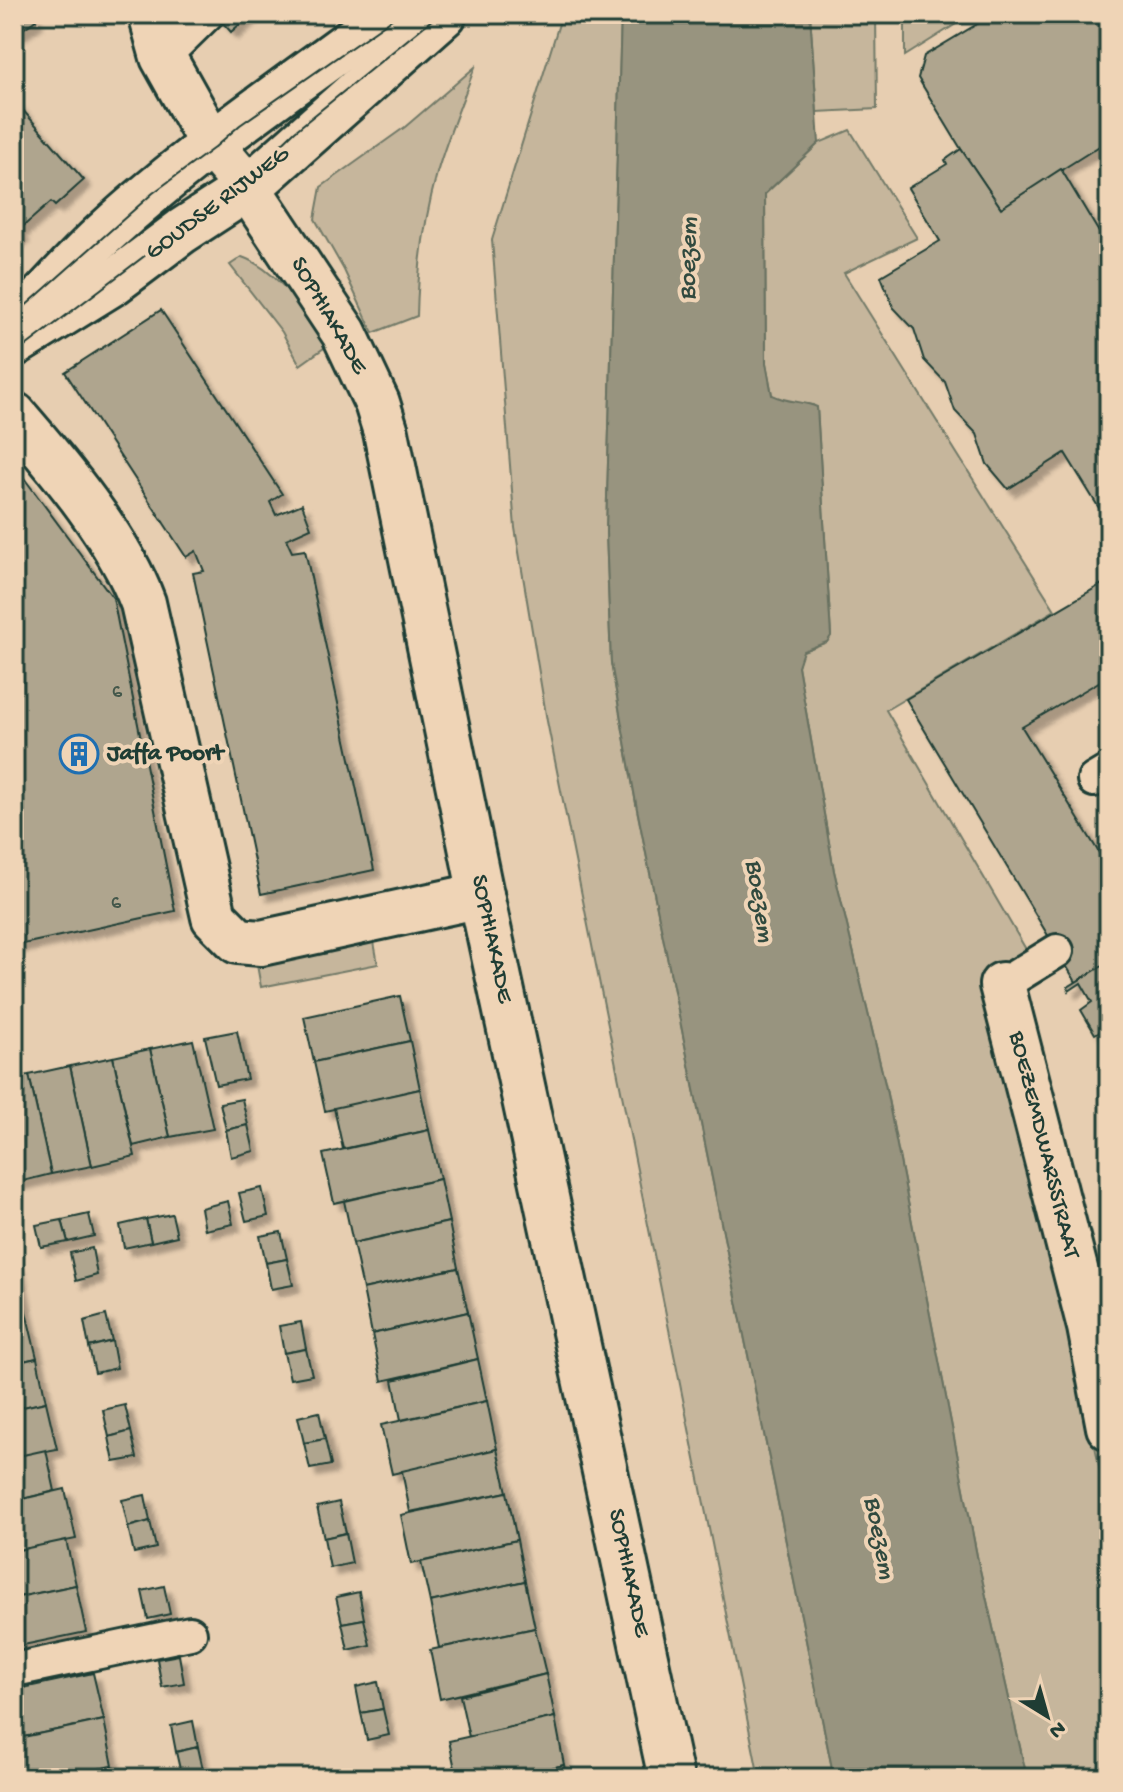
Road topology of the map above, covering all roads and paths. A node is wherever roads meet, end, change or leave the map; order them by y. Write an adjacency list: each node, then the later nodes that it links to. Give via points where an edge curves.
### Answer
1 (151, 14): 5 (street, SOPHIAKADE)
2 (207, 14): 5 (lane)
3 (388, 14): 6 (street, GOUDSE RIJWEG)
4 (444, 14): 7 (street, GOUDSE RIJWEG)
5 (163, 57): 6 (street, SOPHIAKADE)
6 (213, 142): 7 (street, SOPHIAKADE); 8 (street, GOUDSE RIJWEG, via 108,230)
7 (248, 188): 9 (street, GOUDSE RIJWEG); 11 (street, SOPHIAKADE, via 344,333 377,403)
8 (14, 327)
9 (14, 344)
10 (14, 415): 11 (street, via 60,469 132,573 214,917 238,941 261,943)
11 (481, 895): 18 (street, SOPHIAKADE)
12 (1057, 951): 13 (lane)
13 (1002, 985): 14 (street, BOEZEMDWARSSTRAAT)
14 (1100, 1319): 15 (street, BOEZEMDWARSSTRAAT)
15 (1109, 1427)
16 (190, 1633): 17 (lane)
17 (14, 1670)
18 (671, 1778)

